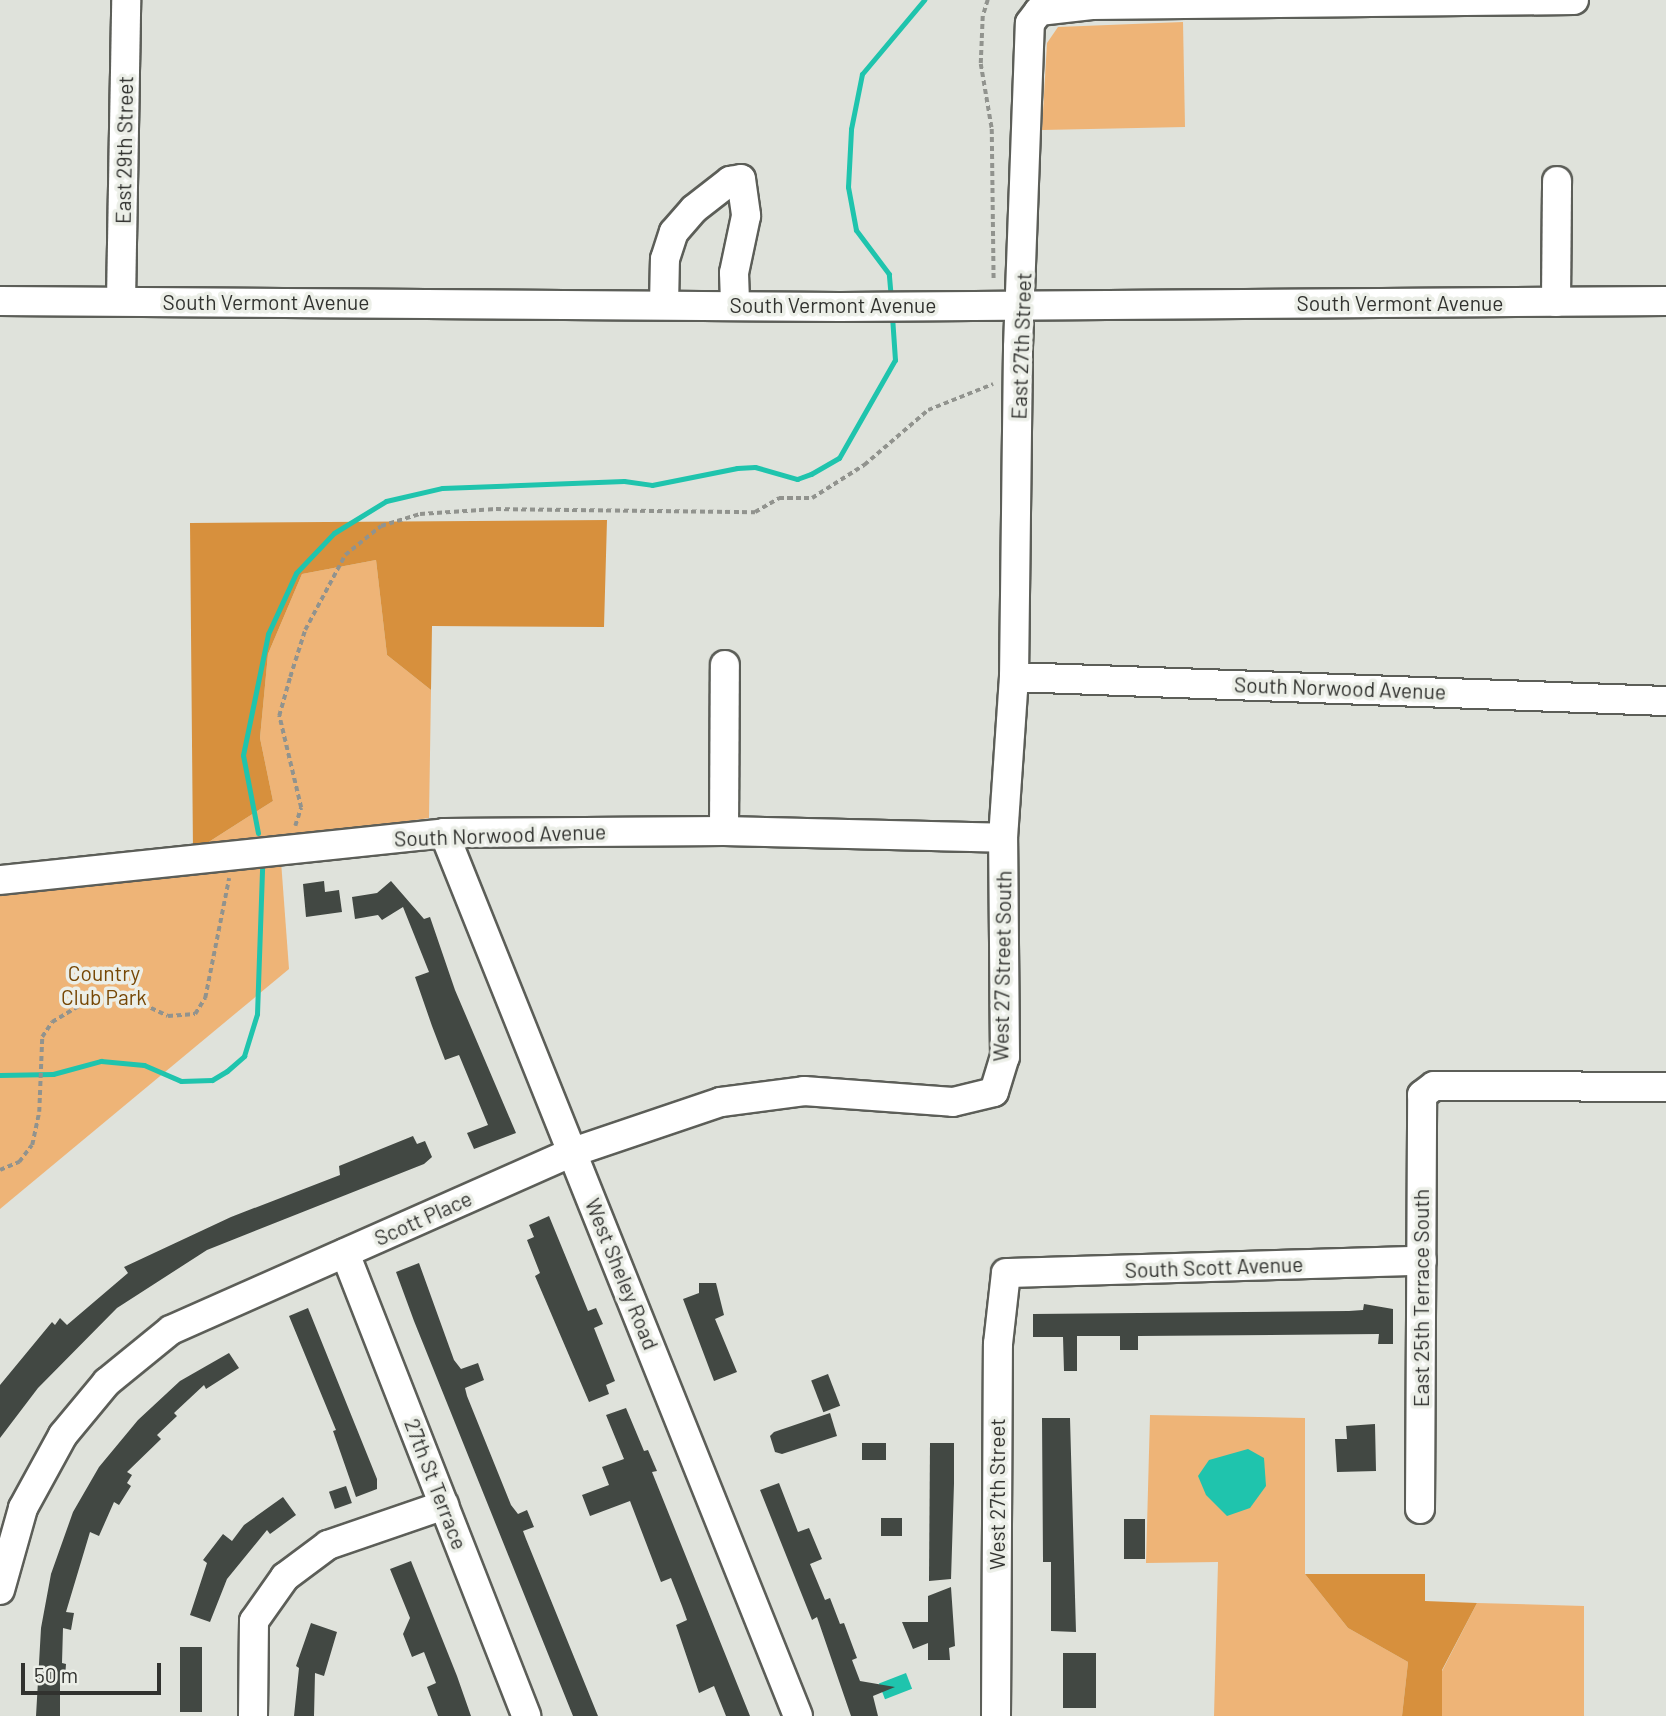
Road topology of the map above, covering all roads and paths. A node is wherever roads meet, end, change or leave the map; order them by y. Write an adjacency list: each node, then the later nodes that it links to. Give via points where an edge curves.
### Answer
1 (127, 0): 6 (street, East 29th Street)
2 (989, 0): 10 (path, via 983,16 981,64 993,138 993,287 1005,289)
3 (1574, 0): 10 (street, East 27th Street, via 1092,5 1039,11 1030,23)
4 (1557, 181): 8 (street)
5 (0, 301): 6 (street, South Vermont Avenue)
6 (121, 301): 9 (street, South Vermont Avenue)
7 (1666, 301): 8 (street, South Vermont Avenue)
8 (1556, 302): 10 (street, South Vermont Avenue)
9 (664, 305): 11 (street, South Vermont Avenue); 11 (street, via 665,259 674,232 694,209 730,181 741,179 746,216 734,273)
10 (1014, 305): 11 (street, South Vermont Avenue); 14 (street, East 27th Street)
11 (735, 306)
12 (994, 379): 16 (path, via 993,387 928,410 874,457 812,499 779,498 755,512 496,509 420,514 381,526 345,555 305,629 290,677 279,716 301,808)
13 (725, 665): 17 (street)
14 (1014, 677): 15 (street, South Norwood Avenue); 19 (street, East 27th Street)
15 (1666, 701)
16 (293, 830)
17 (724, 831): 18 (street, South Norwood Avenue); 19 (street, South Norwood Avenue)
18 (444, 833): 21 (street, South Norwood Avenue); 24 (street, West Sheley Road)
19 (1003, 838): 23 (street, West 27 Street South, via 1005,1057)
20 (229, 873): 25 (path, via 205,998 195,1014 174,1017 128,997 100,997 52,1022 42,1037 32,1145 19,1163)
21 (0, 880)
22 (1666, 1087): 27 (street, East 25th Terrace South, via 1427,1089 1422,1095)
23 (994, 1092): 24 (street, Scott Place, via 953,1102 804,1091 759,1094)
24 (573, 1152): 26 (street, Scott Place); 34 (street, West Sheley Road)
25 (0, 1170)
26 (345, 1253): 29 (street, 27th St Terrace); 31 (street, Scott Place, via 171,1329 107,1382 63,1435 23,1508)
27 (1422, 1261): 28 (street, South Scott Avenue); 30 (street, East 25th Terrace South)
28 (1006, 1273): 35 (street, West 27th Street, via 998,1344)
29 (444, 1505): 32 (street, via 328,1545 285,1577 254,1620); 33 (street, 27th St Terrace)
30 (1420, 1509)
31 (0, 1590)
32 (253, 1716)
33 (526, 1716)
34 (798, 1716)
35 (996, 1716)

